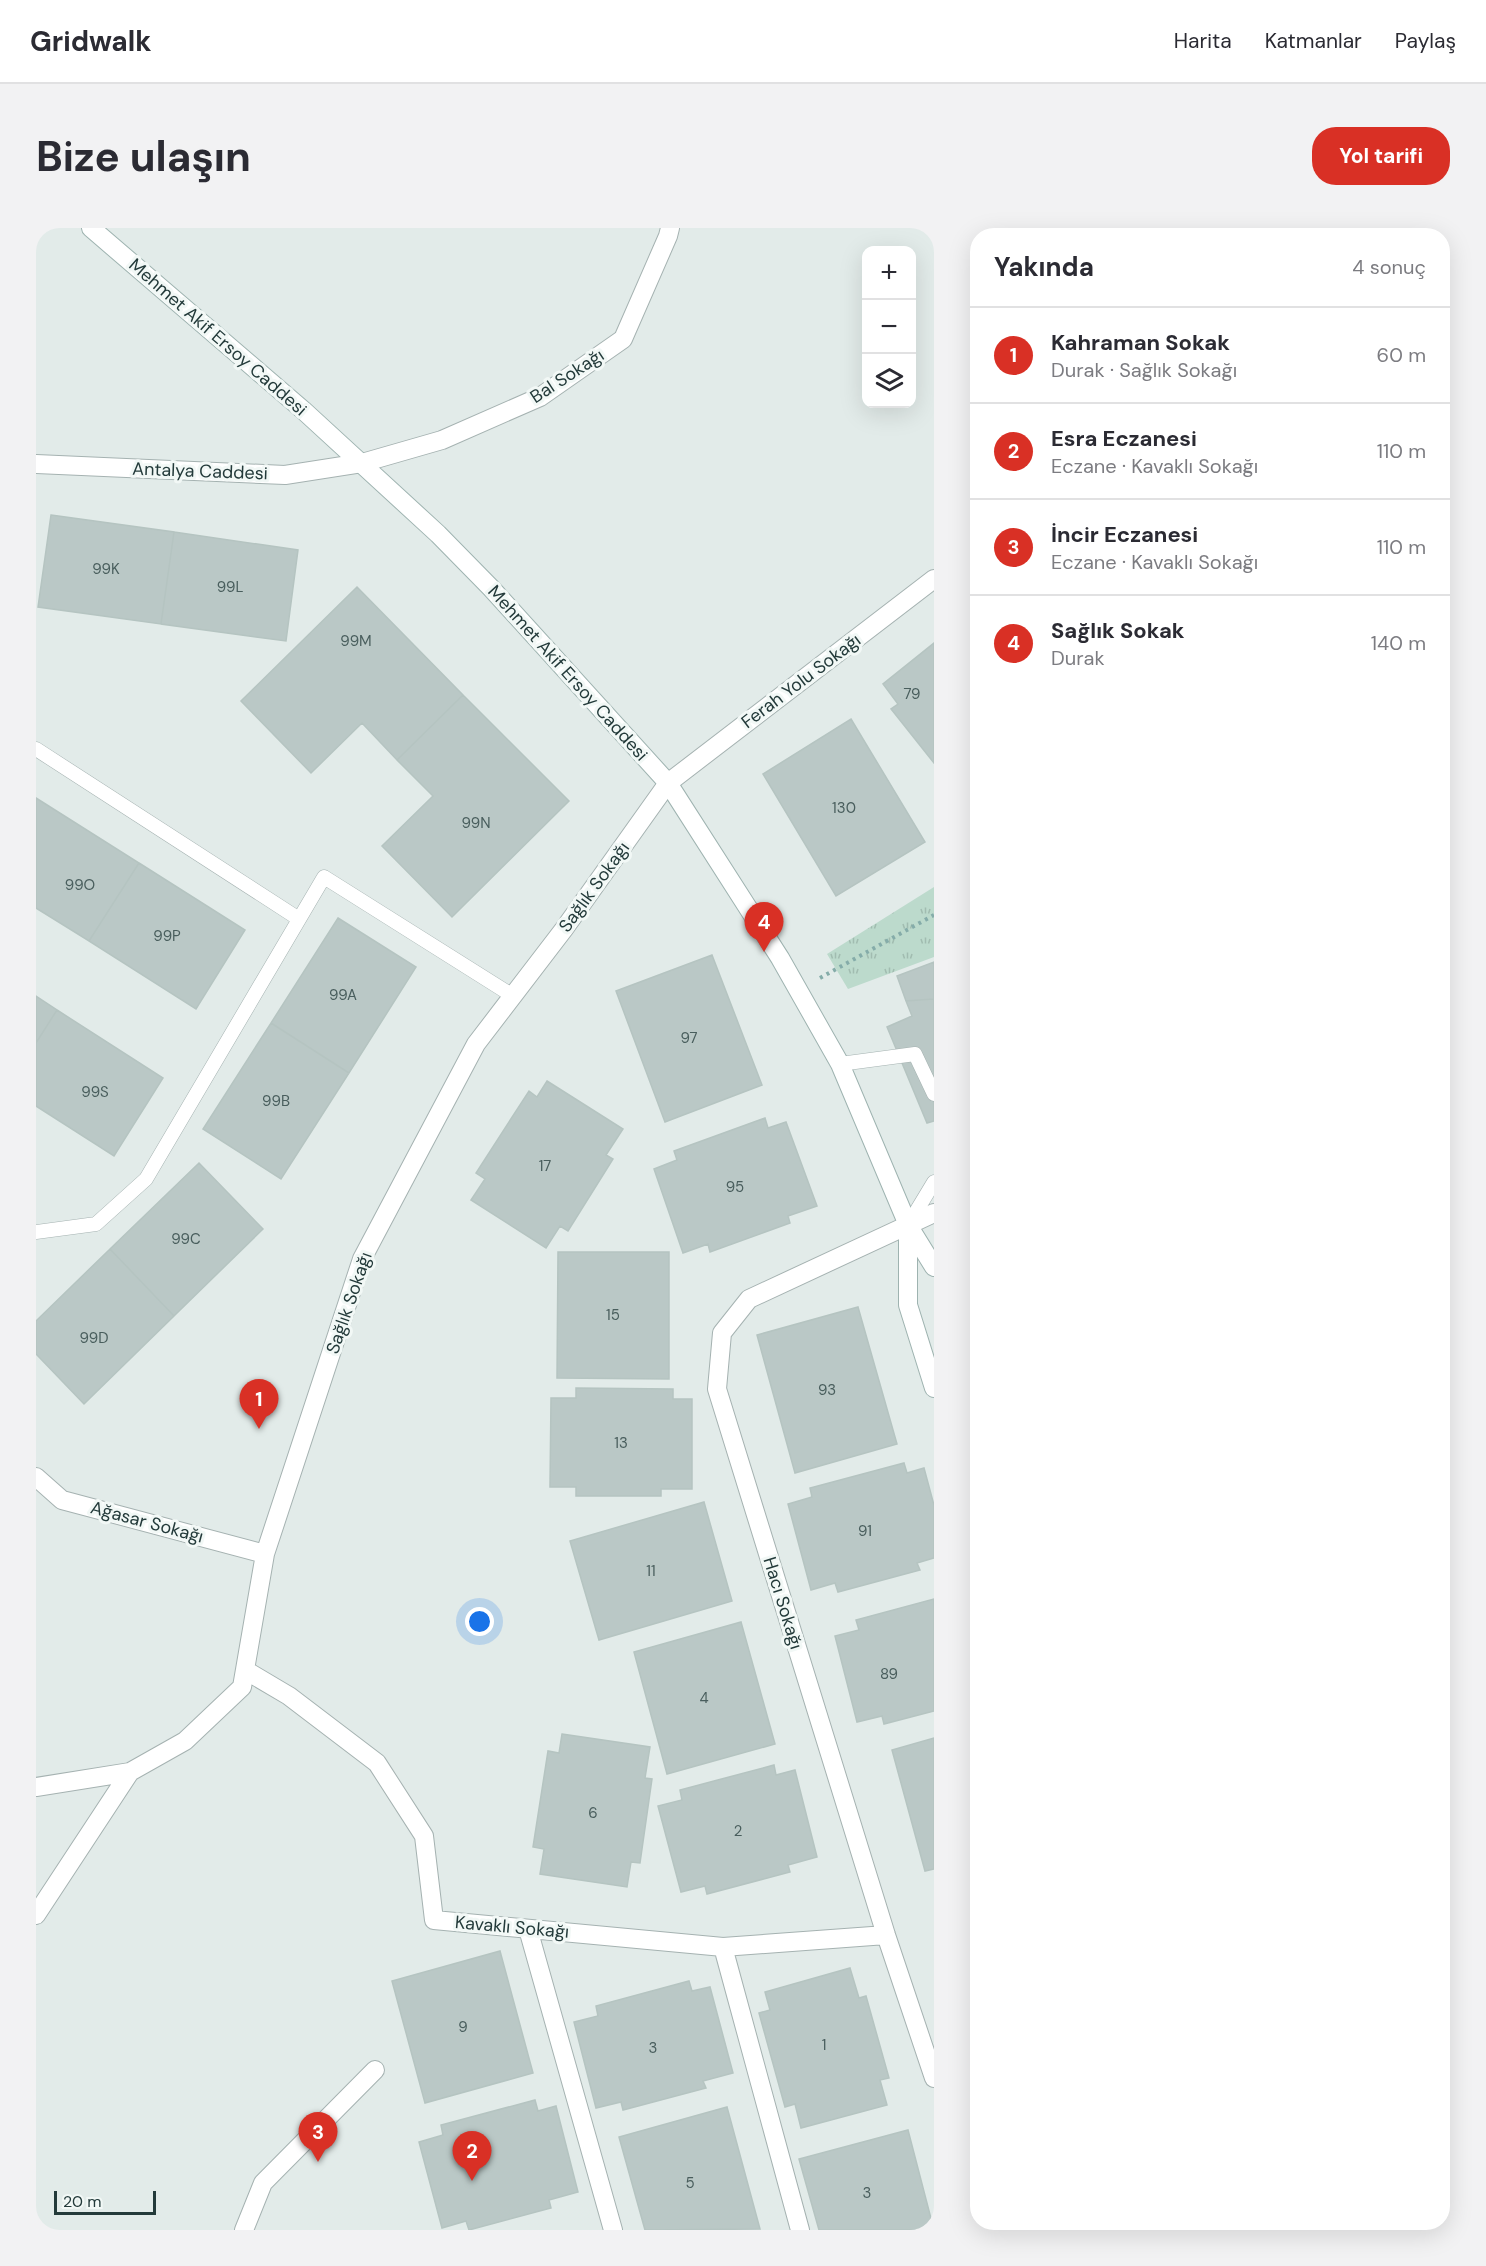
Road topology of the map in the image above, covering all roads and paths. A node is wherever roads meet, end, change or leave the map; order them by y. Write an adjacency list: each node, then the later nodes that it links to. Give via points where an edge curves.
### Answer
1 (91, 228): 3 (street, Mehmet Akif Ersoy Caddesi)
2 (670, 228): 3 (street, Bal Sokağı, via 623,339 540,397 441,441)
3 (362, 463): 4 (street, Antalya Caddesi, via 285,475); 7 (street, Mehmet Akif Ersoy Caddesi, via 491,588)
4 (36, 464)
5 (934, 579): 7 (street, Ferah Yolu Sokağı)
6 (36, 749): 9 (lane)
7 (668, 783): 10 (street, Mehmet Akif Ersoy Caddesi); 11 (street, Sağlık Sokağı)
8 (934, 915): 10 (path)
9 (299, 919): 11 (lane, via 324,877); 17 (lane, via 146,1179 96,1224)
10 (798, 990): 12 (street, Mehmet Akif Ersoy Caddesi)
11 (513, 996): 21 (street, Sağlık Sokağı, via 476,1044 362,1259)
12 (840, 1064): 13 (lane, via 915,1054); 16 (street, Mehmet Akif Ersoy Caddesi)
13 (934, 1094)
14 (934, 1182): 16 (lane)
15 (934, 1213): 16 (street, Hacı Sokağı)
16 (908, 1225): 18 (street, Mehmet Akif Ersoy Caddesi); 19 (street, Mehmet Akif Ersoy Caddesi, via 908,1305); 27 (street, Hacı Sokağı, via 749,1299 722,1333 717,1389)
17 (36, 1232)
18 (934, 1267)
19 (934, 1388)
20 (36, 1477): 21 (street, Ağasar Sokağı, via 62,1500)
21 (265, 1554): 22 (street, Sağlık Sokağı)
22 (245, 1670): 23 (street, Sağlık Sokağı, via 242,1688 185,1741); 26 (street, Kavaklı Sokağı, via 289,1696 376,1763 424,1836 434,1920)
23 (130, 1772): 24 (street); 25 (street)
24 (36, 1787)
25 (36, 1915)
26 (528, 1929): 28 (street, Kavaklı Sokağı); 32 (street)
27 (886, 1935): 28 (street, Kavaklı Sokağı); 30 (street, Hacı Sokağı)
28 (723, 1947): 33 (street)
29 (375, 2070): 31 (street, via 263,2183)
30 (934, 2078)
31 (244, 2230)
32 (612, 2230)
33 (800, 2230)

